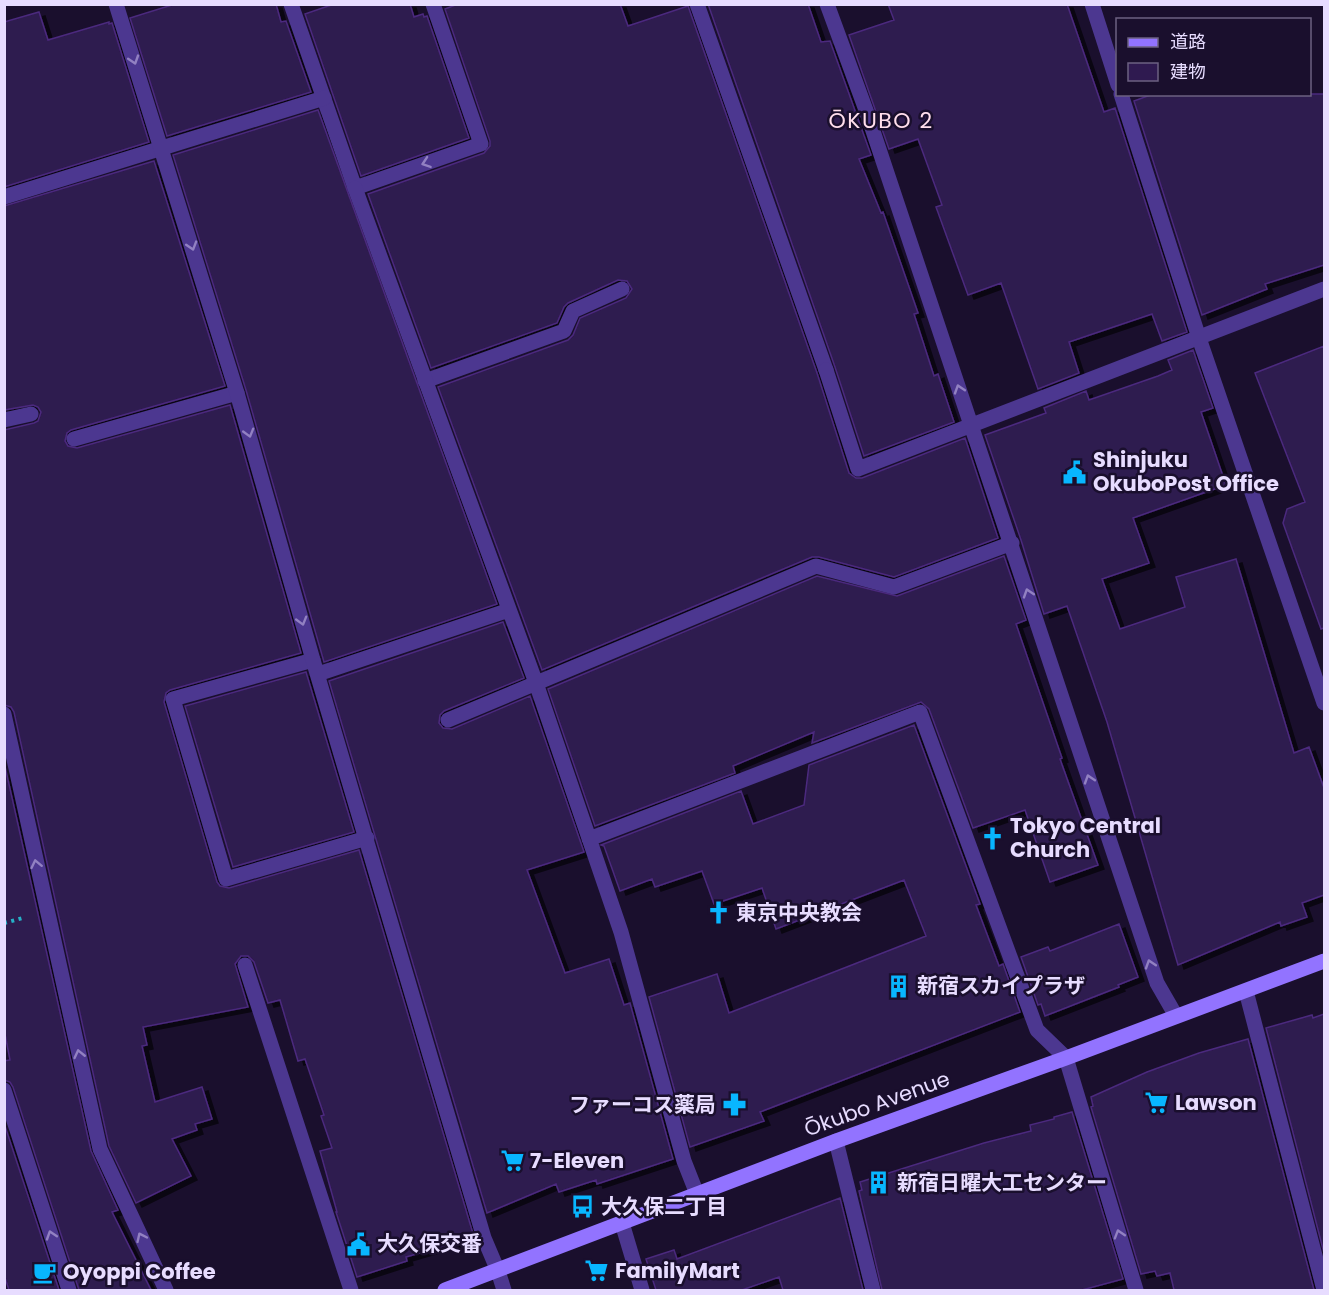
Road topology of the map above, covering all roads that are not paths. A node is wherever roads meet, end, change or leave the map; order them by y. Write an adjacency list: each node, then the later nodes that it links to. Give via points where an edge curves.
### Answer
1 (116, 4): 10 (street, one-way to 10)
2 (291, 4): 9 (street)
3 (433, 4): 11 (street, one-way to 11, via 481,144)
4 (697, 4): 20 (street, via 858,469)
5 (827, 4): 20 (street, one-way to 5)
6 (1092, 4): 7 (street)
7 (1116, 79)
8 (1122, 96): 15 (street)
9 (324, 98): 10 (street); 11 (street)
10 (162, 148): 12 (street); 17 (street, one-way to 17)
11 (355, 188): 16 (street)
12 (4, 197)
13 (622, 289): 16 (street, via 573,310 564,331)
14 (1324, 289): 15 (street)
15 (1199, 338): 20 (street); 26 (street)
16 (425, 381): 23 (street)
17 (237, 393): 21 (street); 24 (street, one-way to 24)
18 (32, 414): 19 (street)
19 (4, 420)
20 (971, 426): 22 (street)
21 (74, 439)
22 (1012, 543): 25 (street, via 894,587 816,566); 34 (street, one-way to 22, via 1157,983)
23 (509, 610): 24 (street); 25 (street)
24 (315, 667): 29 (street); 29 (street, via 173,699 226,879)
25 (536, 683): 28 (street); 30 (street)
26 (1324, 703)
27 (4, 714): 42 (street, one-way to 27, via 100,1149)
28 (448, 720)
29 (367, 838): 40 (street, via 484,1238)
30 (589, 839): 35 (street, via 921,711 1036,1030); 38 (street, via 621,932 684,1161)
31 (1324, 961): 33 (main road, Ōkubo Avenue)
32 (244, 965): 43 (street)
33 (1246, 991): 34 (main road, Ōkubo Avenue); 49 (street)
34 (1176, 1016): 35 (main road, Ōkubo Avenue)
35 (1066, 1058): 37 (main road, Ōkubo Avenue); 48 (street, one-way to 35)
36 (4, 1090): 41 (street, one-way to 36)
37 (836, 1141): 38 (main road, Ōkubo Avenue); 47 (street)
38 (697, 1194): 39 (main road, Ōkubo Avenue)
39 (622, 1223): 40 (main road, Ōkubo Avenue); 46 (street)
40 (498, 1271): 44 (main road, Ōkubo Avenue); 45 (street)
41 (69, 1290)
42 (166, 1290)
43 (351, 1290)
44 (446, 1290)
45 (504, 1290)
46 (642, 1290)
47 (873, 1290)
48 (1136, 1290)
49 (1324, 1290)

